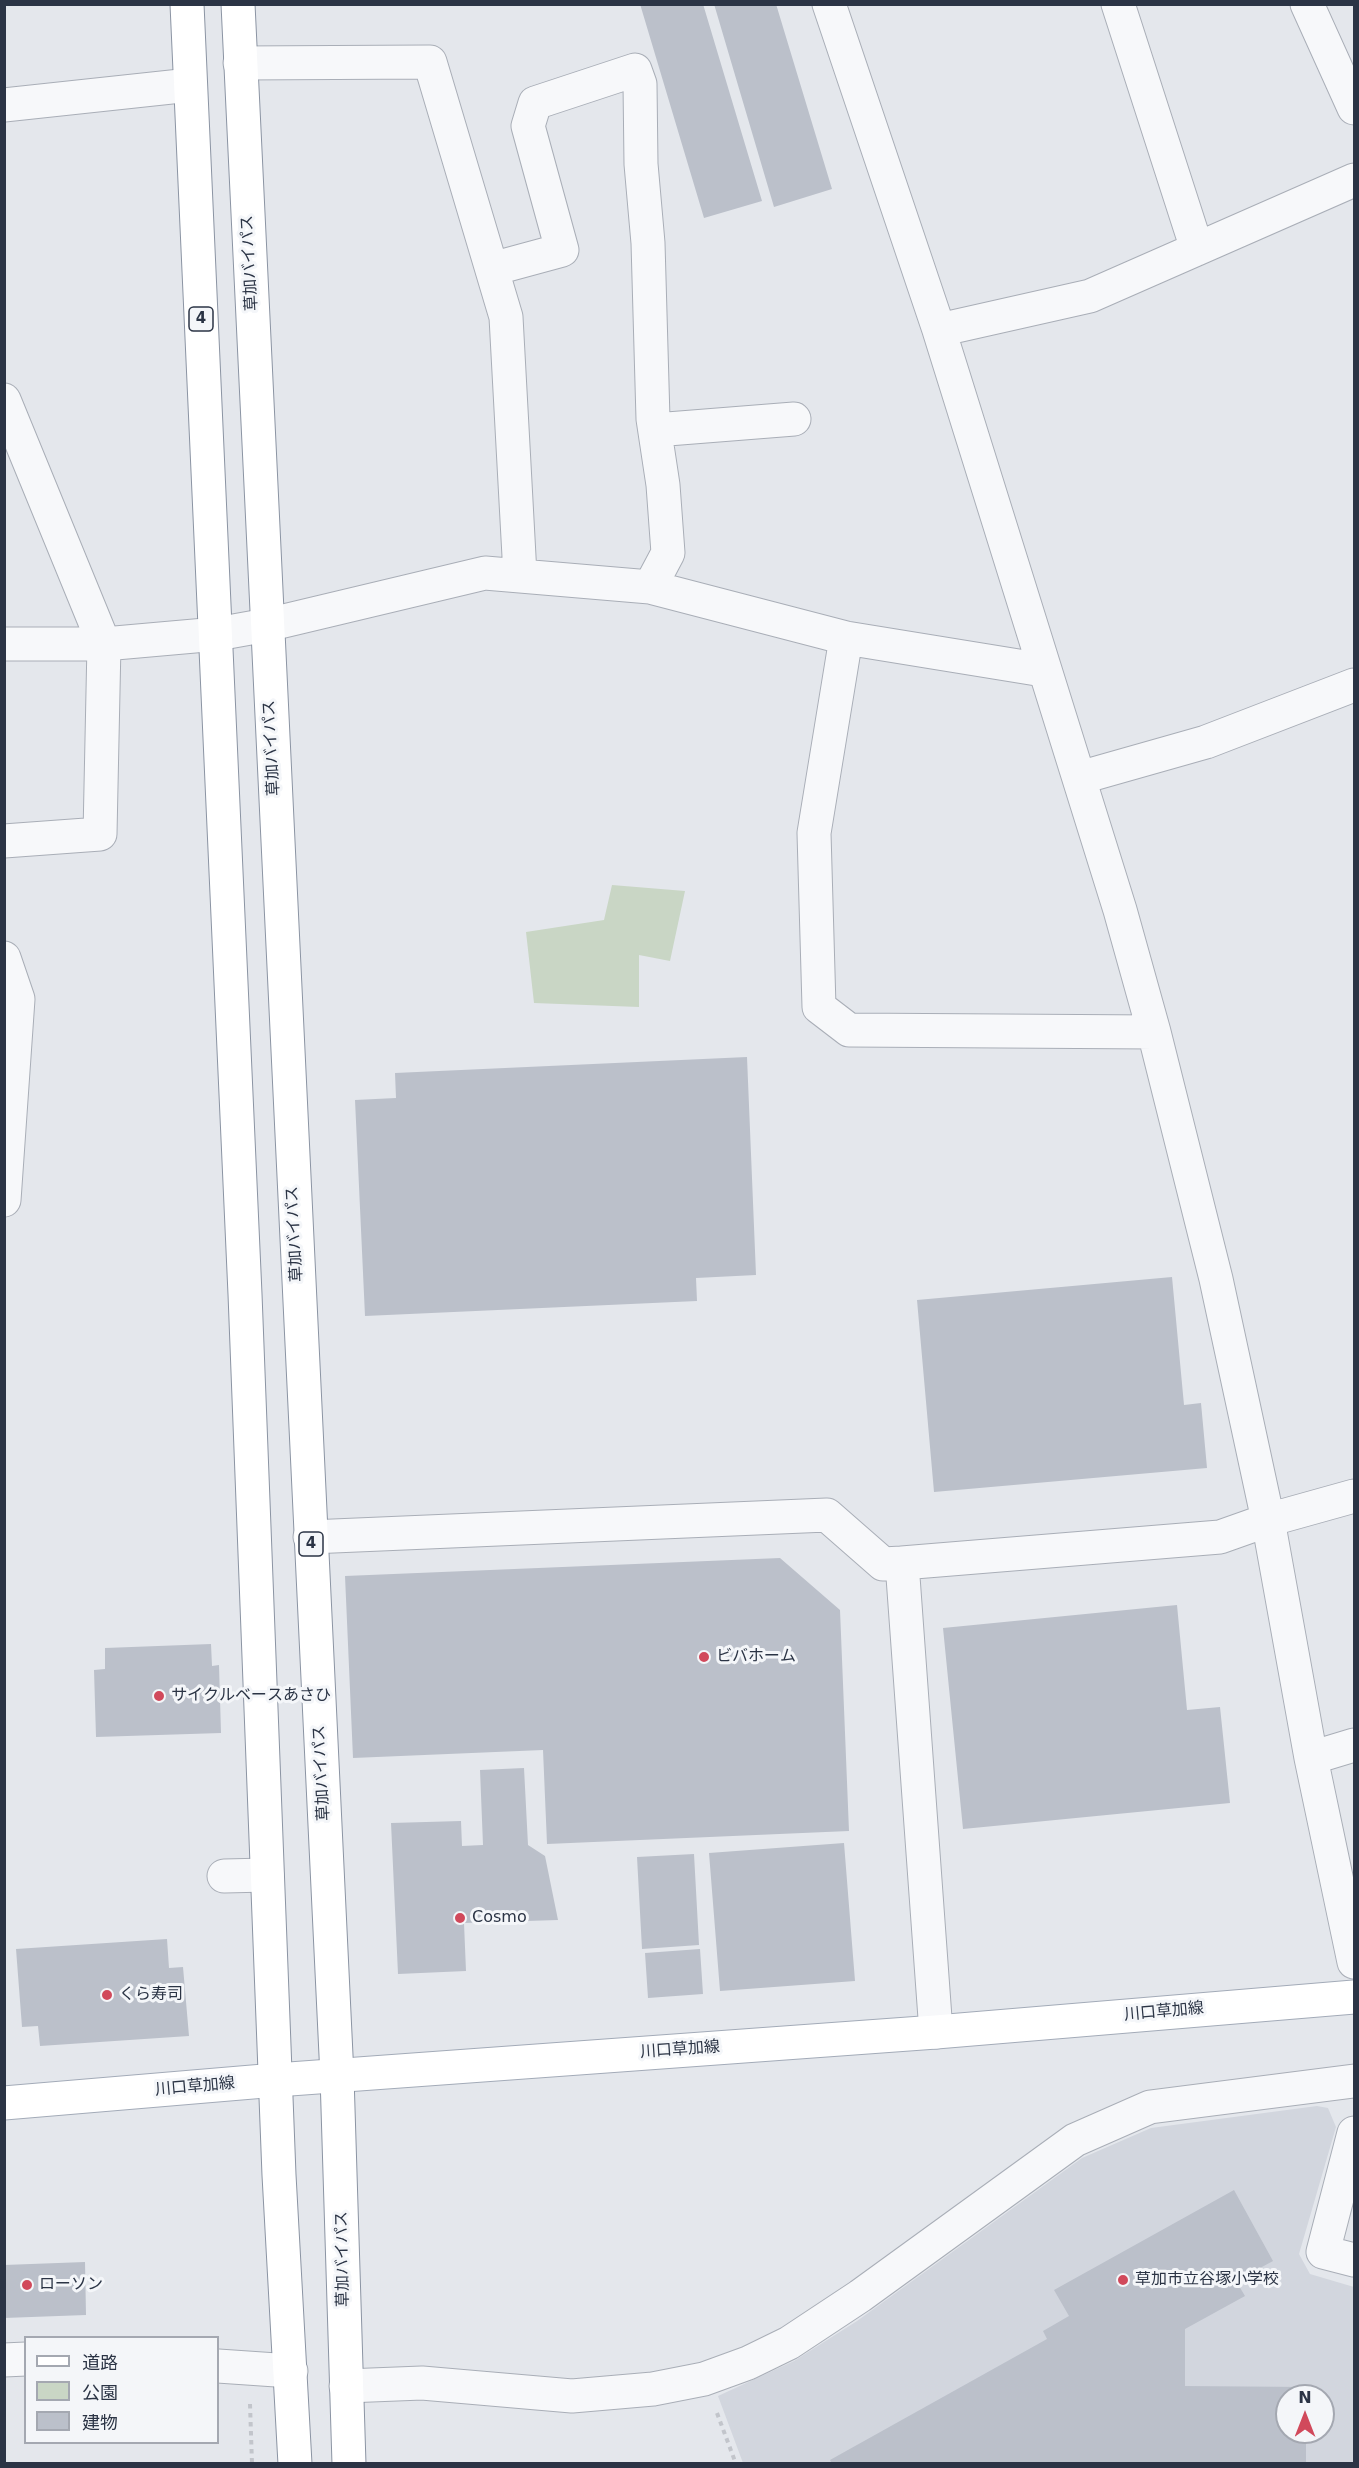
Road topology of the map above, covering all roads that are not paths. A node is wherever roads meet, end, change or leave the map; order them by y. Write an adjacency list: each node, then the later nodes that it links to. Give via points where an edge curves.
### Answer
1 (187, 4): 7 (main road, 4)
2 (238, 4): 6 (main road, 草加バイパス / 4)
3 (829, 4): 13 (street)
4 (1118, 4): 11 (street)
5 (1307, 4): 9 (street)
6 (240, 63): 12 (street, via 430,62); 19 (main road, 草加バイパス / 4)
7 (190, 85): 8 (street); 20 (main road, 4)
8 (4, 105)
9 (1354, 108)
10 (1354, 180): 11 (street)
11 (1197, 249): 13 (street, via 1090,296)
12 (492, 269): 16 (street, via 562,250 528,126 535,103 635,70 640,84); 17 (street, via 506,317)
13 (939, 330): 24 (street)
14 (4, 400): 23 (street)
15 (794, 419): 16 (street)
16 (655, 430): 18 (street, via 668,553)
17 (520, 575): 18 (street); 19 (street, via 485,573)
18 (650, 587): 21 (street)
19 (267, 625): 20 (street); 33 (main road, 草加バイパス / 4)
20 (217, 634): 23 (street); 37 (main road, 4)
21 (846, 638): 24 (street); 29 (street, via 814,833 819,1007 849,1030)
22 (4, 644): 23 (street)
23 (104, 644): 27 (street, via 100,834)
24 (1043, 670): 26 (street)
25 (1354, 685): 26 (street, via 1206,742)
26 (1078, 778): 29 (street)
27 (4, 841)
28 (4, 958): 30 (street, via 18,999)
29 (1154, 1032): 32 (street, via 1216,1279)
30 (4, 1200)
31 (1354, 1496): 32 (street)
32 (1268, 1521): 34 (street, via 1220,1537); 36 (street)
33 (310, 1537): 34 (street, via 828,1515 883,1564); 42 (main road, 草加バイパス / 4)
34 (902, 1563): 41 (street)
35 (1354, 1745): 36 (street)
36 (1311, 1758): 39 (street)
37 (267, 1875): 38 (street); 43 (main road, 4)
38 (224, 1876)
39 (1354, 1962)
40 (1354, 1996): 41 (main road, 川口草加線)
41 (936, 2032): 42 (main road, 川口草加線)
42 (337, 2076): 43 (main road, 川口草加線); 52 (main road, 草加バイパス / 4)
43 (276, 2080): 45 (main road, 川口草加線); 51 (main road, 4)
44 (1354, 2081): 52 (street, via 1150,2107 1075,2140 789,2343 704,2379 653,2389 572,2396 422,2383)
45 (4, 2103)
46 (1354, 2133): 47 (street, via 1323,2252)
47 (1354, 2260)
48 (24, 2359): 49 (street)
49 (4, 2360)
50 (219, 2366): 51 (street)
51 (291, 2371): 53 (main road, 4)
52 (346, 2386): 54 (main road, 草加バイパス / 4)
53 (295, 2463)
54 (349, 2463)

